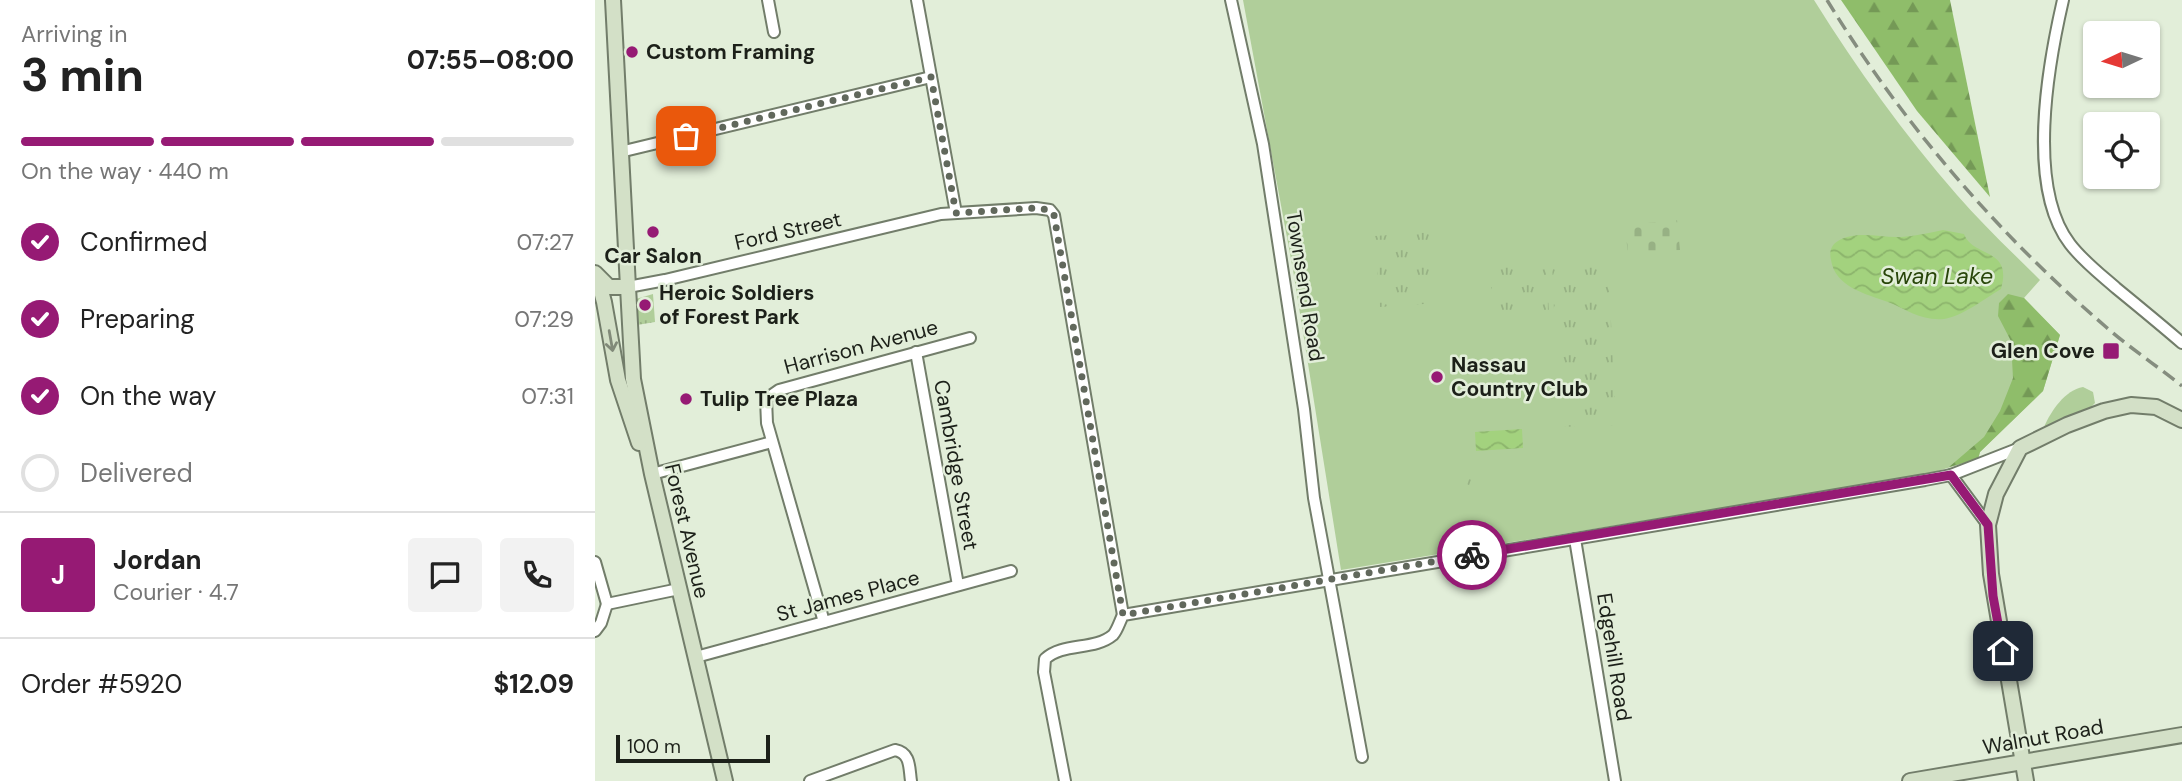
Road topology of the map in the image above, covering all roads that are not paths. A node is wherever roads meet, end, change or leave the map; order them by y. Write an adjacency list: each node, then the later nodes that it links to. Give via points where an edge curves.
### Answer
1 (613, 0): 8 (main road, Forest Avenue)
2 (768, 0): 6 (street)
3 (916, 0): 7 (street)
4 (1231, 0): 24 (street, Townsend Road, via 1263,144)
5 (2063, 0): 13 (street, via 2044,108 2053,214 2069,244 2085,261)
6 (774, 32)
7 (931, 77): 8 (street); 9 (street)
8 (620, 152): 11 (main road, Forest Avenue)
9 (956, 213): 11 (street, Ford Street); 28 (street, Ford Street, via 1036,208 1054,215)
10 (596, 274): 11 (main road, via 609,287); 18 (main road, one-way to 18, via 618,380)
11 (628, 287): 18 (main road, Forest Avenue, via 633,379)
12 (970, 338): 14 (street, Harrison Avenue)
13 (2182, 343)
14 (916, 352): 16 (street, Harrison Avenue, via 773,393 765,402); 25 (street, Cambridge Street)
15 (2182, 420): 17 (main road, via 2156,407 2131,405 2067,425)
16 (772, 442): 18 (street); 29 (street)
17 (2020, 448): 19 (street); 20 (main road, via 1996,494)
18 (652, 474): 26 (main road, Forest Avenue)
19 (1951, 475): 20 (street); 21 (street)
20 (1988, 525): 34 (main road, via 1993,596)
21 (1575, 539): 24 (street); 39 (street, Edgehill Road)
22 (595, 562): 27 (street)
23 (1011, 571): 25 (street, St James Place)
24 (1329, 579): 28 (street); 33 (street, Townsend Road)
25 (958, 585): 29 (street, St James Place)
26 (679, 589): 27 (street); 31 (main road, Forest Avenue)
27 (607, 604): 30 (street)
28 (1123, 615): 38 (street, via 1113,635 1045,659)
29 (824, 622): 31 (street, St James Place)
30 (595, 631)
31 (696, 657): 35 (main road, Forest Avenue)
32 (2182, 735): 34 (main road, Walnut Road)
33 (1363, 757)
34 (2023, 761): 40 (main road, Walnut Road); 41 (main road)
35 (725, 781)
36 (810, 781): 37 (street, via 895,750 907,756)
37 (911, 781)
38 (1065, 781)
39 (1615, 781)
40 (1910, 781)
41 (2026, 781)

